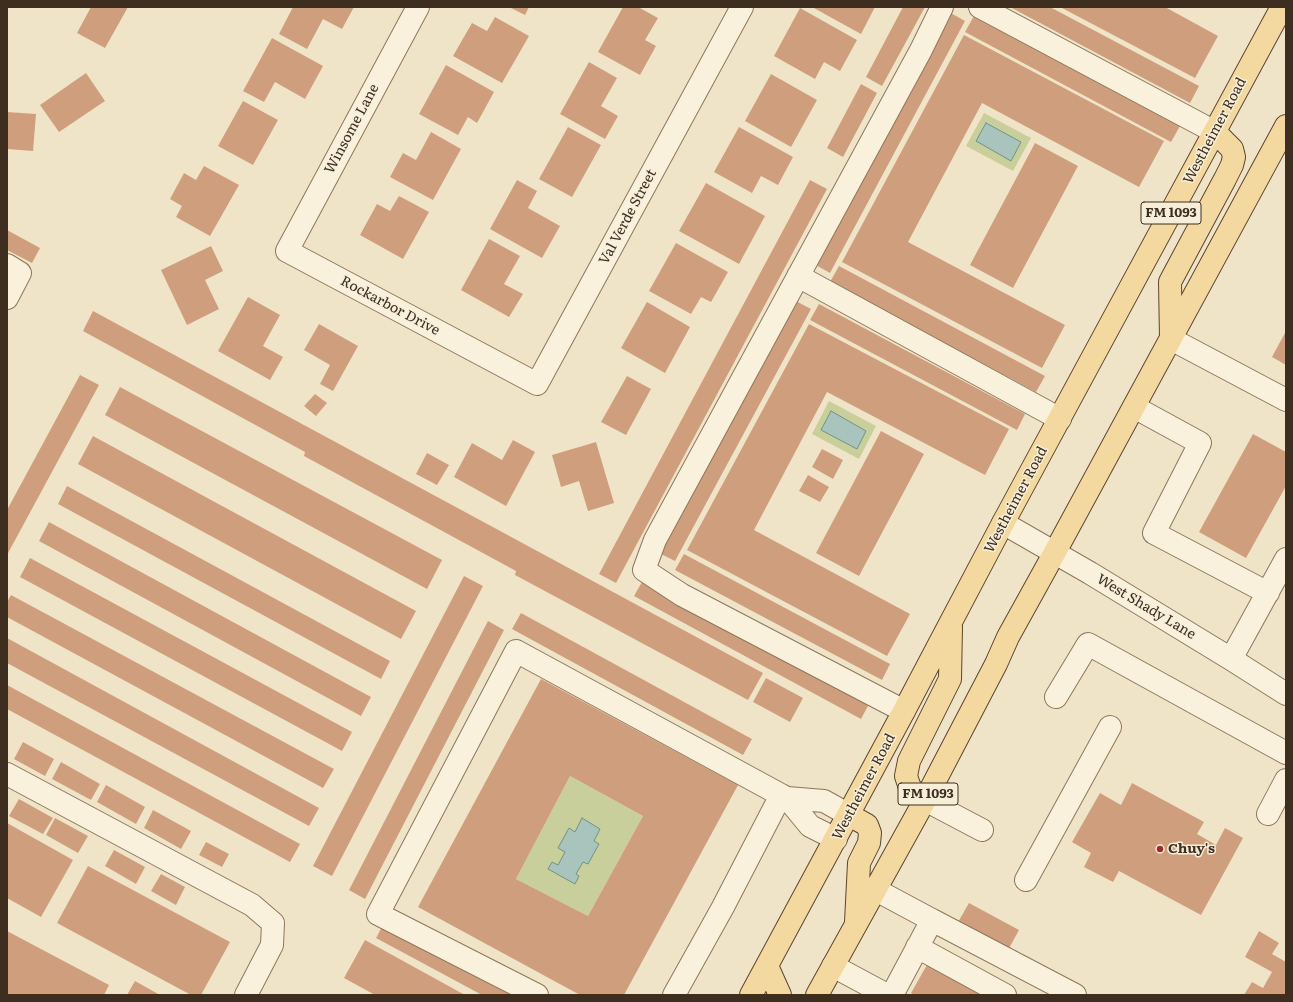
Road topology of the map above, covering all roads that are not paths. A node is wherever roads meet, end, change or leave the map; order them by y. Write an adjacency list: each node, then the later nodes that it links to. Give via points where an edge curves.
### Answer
1 (418, 7): 8 (street, Winsome Lane)
2 (742, 7): 13 (street, Val Verde Street, via 537,384)
3 (942, 7): 10 (street)
4 (980, 7): 7 (street)
5 (1282, 7): 7 (main road, Westheimer Road / FM 1093)
6 (1286, 126): 12 (main road, FM 1093)
7 (1215, 132): 12 (main road, via 1232,149 1234,157 1225,179 1170,282); 16 (main road, Westheimer Road / FM 1093)
8 (287, 251): 13 (street, Rockarbor Drive)
9 (7, 265): 11 (street, via 20,273)
10 (798, 276): 16 (street); 25 (street, via 655,540 644,570 682,595)
11 (7, 298)
12 (1171, 339): 14 (street); 15 (main road, FM 1093)
13 (493, 360)
14 (1286, 400)
15 (1134, 407): 18 (main road, FM 1093); 20 (street, via 1200,443 1154,533)
16 (1060, 418): 17 (main road, Westheimer Road / FM 1093)
17 (1003, 523): 18 (street, West Shady Lane); 21 (main road, Westheimer Road / FM 1093)
18 (1055, 552): 22 (street, West Shady Lane); 31 (main road, FM 1093)
19 (1286, 559): 20 (street)
20 (1268, 593): 22 (street)
21 (951, 624): 25 (main road, Westheimer Road / FM 1093); 31 (main road, via 950,680 909,761 906,776 910,788)
22 (1231, 658): 23 (street, West Shady Lane)
23 (1286, 694)
24 (1056, 697): 27 (street, via 1088,644)
25 (904, 711): 33 (main road, Westheimer Road / FM 1093)
26 (1110, 727): 36 (street)
27 (1286, 753)
28 (7, 774): 43 (street, via 252,905 273,923 272,945)
29 (1286, 780): 32 (street)
30 (784, 796): 33 (street, via 824,801); 35 (street, via 810,826); 44 (street, via 516,651 378,914); 45 (street)
31 (925, 800): 34 (street); 37 (main road, FM 1093)
32 (1268, 814)
33 (849, 815): 35 (main road, Westheimer Road / FM 1093); 39 (main road, via 867,825 870,833 869,843 859,863)
34 (982, 830)
35 (836, 839): 41 (main road, Westheimer Road / FM 1093)
36 (1026, 880)
37 (876, 890): 38 (street); 39 (main road, FM 1093)
38 (932, 920): 40 (street); 52 (street)
39 (856, 923): 42 (main road, FM 1093)
40 (917, 947): 50 (street); 51 (street)
41 (767, 966): 46 (main road, Westheimer Road / FM 1093); 47 (main road)
42 (833, 966): 48 (main road, FM 1093); 49 (street)
43 (246, 995)
44 (537, 995)
45 (674, 995)
46 (751, 995)
47 (780, 995)
48 (817, 995)
49 (887, 995)
50 (892, 995)
51 (1005, 995)
52 (1075, 995)

